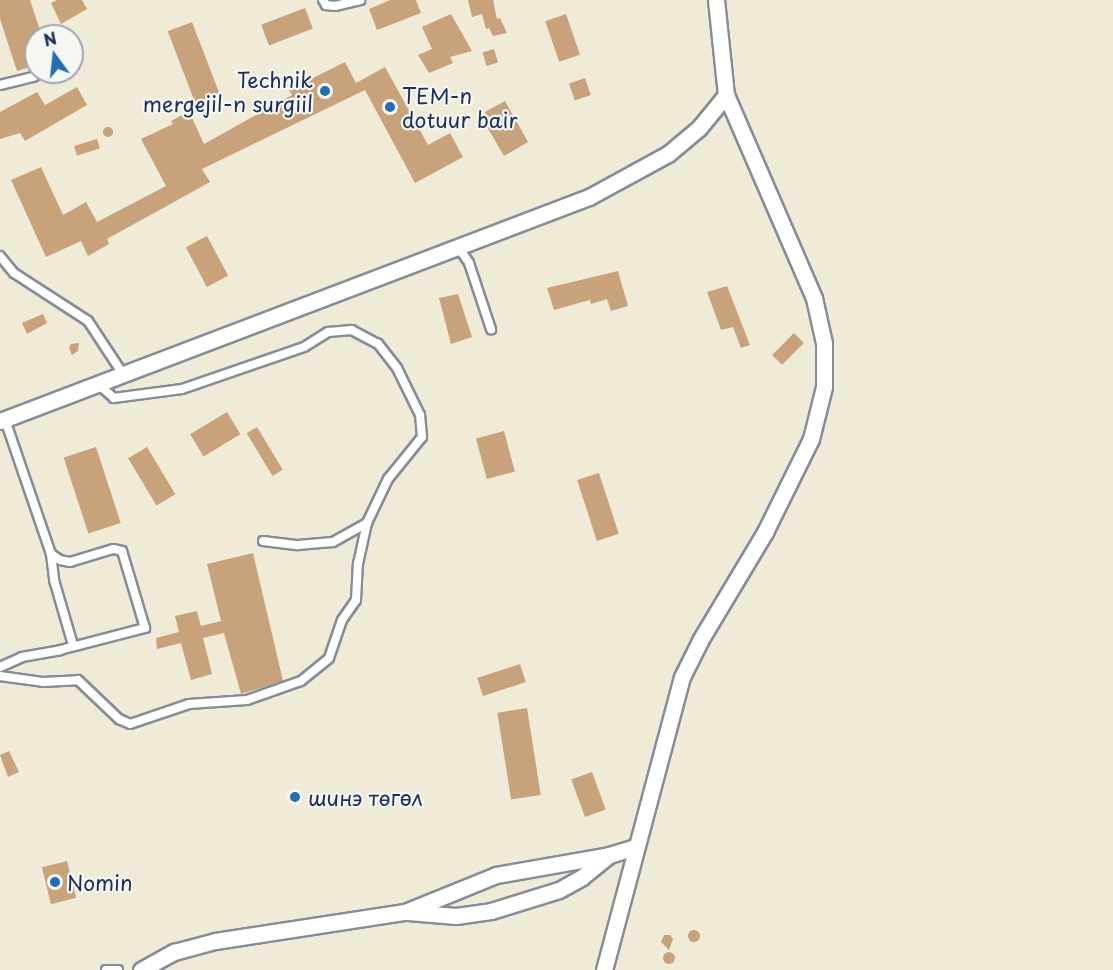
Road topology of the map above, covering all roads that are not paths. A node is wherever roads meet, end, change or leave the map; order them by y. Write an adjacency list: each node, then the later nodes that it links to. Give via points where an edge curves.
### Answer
1 (323, 0): 2 (lane, via 326,5 335,6)
2 (360, 0)
3 (716, 0): 6 (street)
4 (24, 79): 5 (lane)
5 (0, 85)
6 (726, 95): 7 (street, via 699,128 668,154 629,178); 19 (street, via 814,298 824,343 824,387 811,439 781,501 682,677)
7 (457, 246): 9 (lane, via 469,263); 10 (street)
8 (0, 256): 10 (lane, via 14,273 88,321)
9 (491, 329)
10 (123, 374): 11 (street)
11 (98, 384): 12 (street); 13 (lane, via 114,398 182,389 304,347 328,332 352,330 378,344 397,368 422,427 422,437 388,479)
12 (3, 421): 15 (lane)
13 (367, 524): 14 (lane, via 333,542 298,545); 18 (lane, via 358,564 356,600 342,620 329,658 301,681 247,700 189,704 130,724 112,714 78,680 43,682)
14 (263, 541)
15 (51, 554): 16 (lane, via 54,580); 16 (lane, via 70,562 113,549 122,551 145,628)
16 (73, 645): 17 (lane, via 22,657)
17 (0, 667)
18 (0, 676)
19 (636, 847): 20 (street); 25 (street)
20 (609, 855): 21 (street, via 496,875); 21 (street, via 559,890 491,911 456,916)
21 (405, 912): 24 (street, via 215,941 174,952)
22 (106, 970): 23 (lane)
23 (118, 970)
24 (141, 970)
25 (604, 970)

